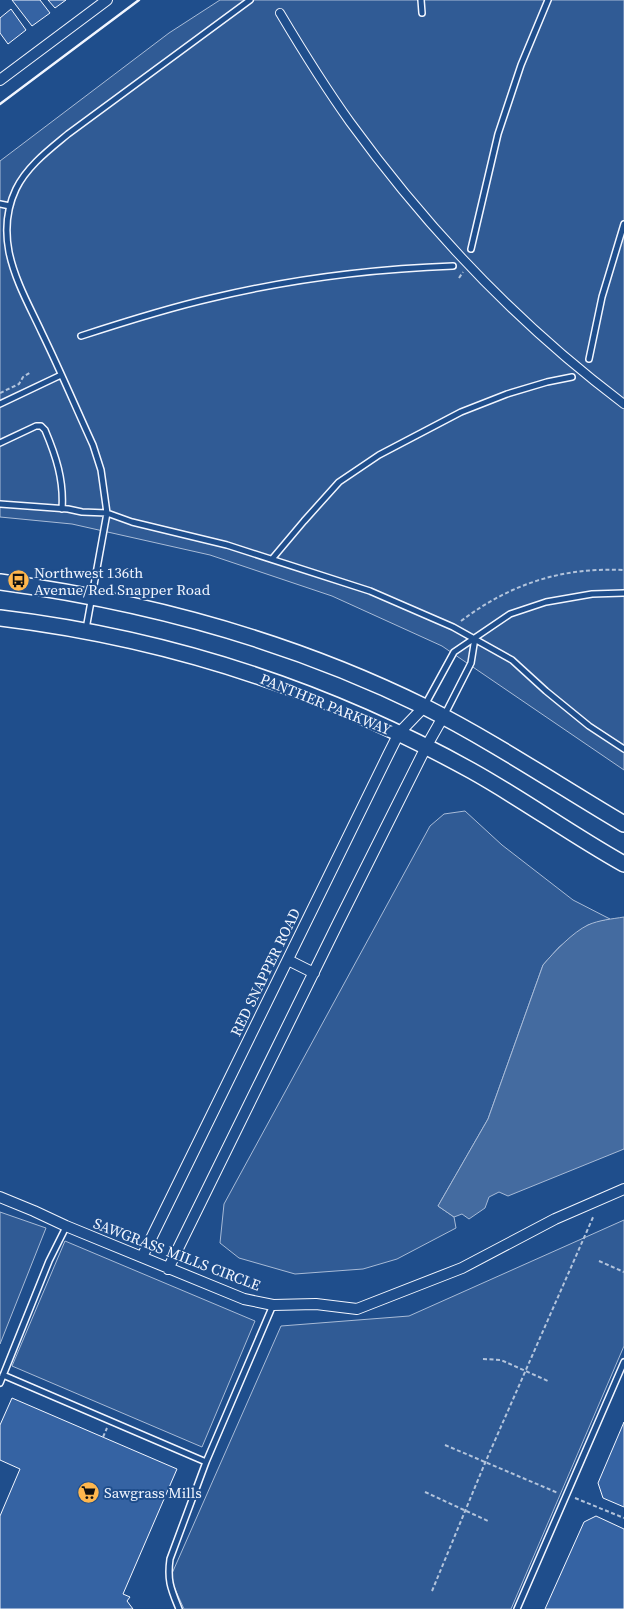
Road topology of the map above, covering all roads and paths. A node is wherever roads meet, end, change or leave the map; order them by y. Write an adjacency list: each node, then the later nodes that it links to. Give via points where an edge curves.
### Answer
1 (250, 0): 9 (lane, via 48,150 17,188)
2 (421, 0): 5 (lane)
3 (548, 0): 11 (lane, via 521,65 498,134)
4 (101, 2): 7 (street)
5 (422, 13)
6 (280, 14): 19 (street, via 349,121 420,211 533,328 585,374)
7 (0, 80)
8 (0, 204): 9 (lane)
9 (10, 206): 16 (lane, via 6,225 9,252 19,283)
10 (624, 224): 14 (lane)
11 (470, 249)
12 (453, 266): 13 (lane, via 358,273 249,290)
13 (81, 336)
14 (588, 359)
15 (31, 372): 18 (path, via 19,384)
16 (61, 374): 20 (lane); 24 (lane, via 93,445 101,470)
17 (572, 377): 25 (lane, via 507,394 468,409 378,455 339,482)
18 (0, 393)
19 (623, 402)
20 (0, 404)
21 (0, 444): 23 (lane, via 36,426 45,430 60,468)
22 (0, 504): 23 (lane)
23 (62, 509): 24 (lane)
24 (107, 513): 25 (lane); 29 (lane)
25 (272, 559): 31 (lane, via 370,591)
26 (624, 570): 31 (path, via 579,572 547,577 520,586 495,598)
27 (0, 582): 29 (main road)
28 (624, 593): 33 (lane, via 592,594 546,602 510,614)
29 (93, 597): 32 (lane); 34 (main road, via 184,617 286,648)
30 (0, 618): 32 (main road, PANTHER PARKWAY)
31 (453, 627): 33 (lane)
32 (86, 631): 36 (main road, PANTHER PARKWAY, via 222,664 322,699)
33 (475, 638): 34 (lane, via 454,652); 35 (lane, via 471,663); 38 (lane, via 512,660 589,726)
34 (424, 707): 35 (main road); 36 (street, RED SNAPPER ROAD)
35 (443, 716): 37 (street); 39 (main road)
36 (399, 733): 37 (main road, PANTHER PARKWAY); 41 (street, RED SNAPPER ROAD)
37 (426, 747): 40 (main road, PANTHER PARKWAY); 42 (street)
38 (624, 748)
39 (624, 824)
40 (624, 864)
41 (288, 960): 42 (street); 47 (street, RED SNAPPER ROAD)
42 (314, 973): 49 (street)
43 (624, 1188): 45 (street, SAWGRASS MILLS CIRCLE)
44 (0, 1197): 46 (street, SAWGRASS MILLS CIRCLE)
45 (599, 1200): 51 (street, SAWGRASS MILLS CIRCLE, via 555,1219 462,1268 358,1309 316,1304); 54 (path)
46 (66, 1226): 47 (street, SAWGRASS MILLS CIRCLE); 55 (lane)
47 (142, 1257): 49 (street, SAWGRASS MILLS CIRCLE)
48 (599, 1261): 50 (path)
49 (168, 1269): 51 (street, SAWGRASS MILLS CIRCLE, via 244,1299)
50 (624, 1272)
51 (273, 1305): 59 (lane)
52 (483, 1359): 54 (path, via 501,1360)
53 (624, 1362): 62 (lane)
54 (526, 1371): 56 (path); 60 (path)
55 (3, 1375): 57 (lane); 59 (lane)
56 (548, 1381)
57 (0, 1382)
58 (445, 1445): 60 (path)
59 (206, 1462): 67 (lane, via 170,1559 168,1574)
60 (485, 1463): 62 (path); 63 (path)
61 (425, 1492): 63 (path)
62 (566, 1495): 64 (path); 68 (lane)
63 (465, 1511): 65 (path); 66 (path)
64 (624, 1518)
65 (488, 1521)
66 (432, 1591)
67 (179, 1609)
68 (517, 1609)

